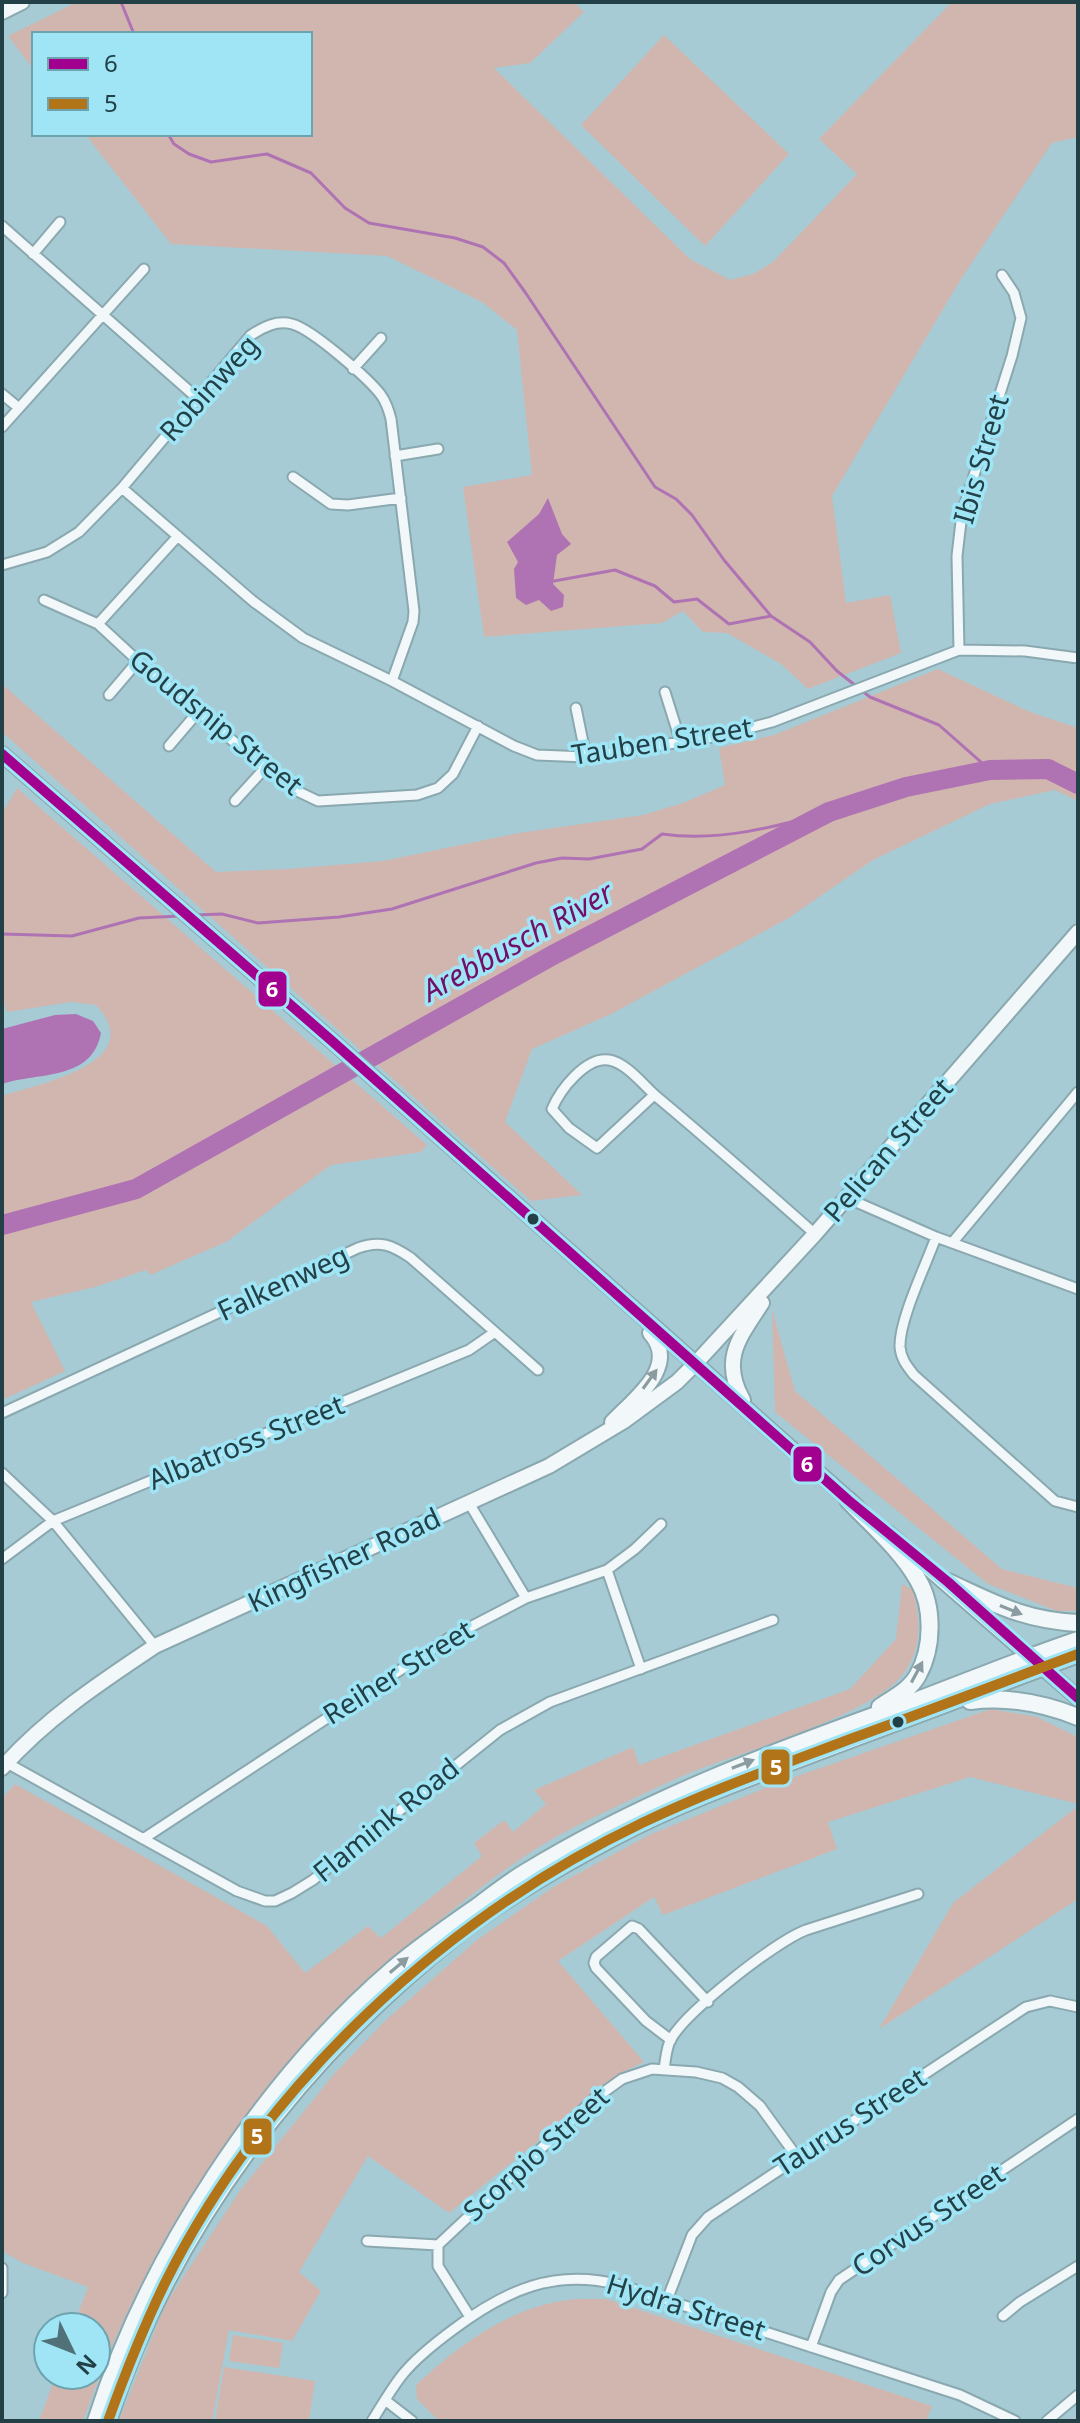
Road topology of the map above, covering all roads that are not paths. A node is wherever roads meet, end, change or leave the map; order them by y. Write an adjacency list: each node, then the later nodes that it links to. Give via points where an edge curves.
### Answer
1 (22, 2): 2 (main road)
2 (2, 12)
3 (60, 222): 5 (street)
4 (2, 226): 5 (street)
5 (33, 254): 8 (street)
6 (144, 269): 8 (street)
7 (1002, 275): 24 (street, Ibis Street, via 1021,318 962,513)
8 (104, 315): 12 (street); 13 (street)
9 (381, 338): 10 (street)
10 (353, 369): 12 (street, Robinweg, via 303,329 278,323 251,335); 16 (street, Robinweg, via 388,408)
11 (2, 394): 13 (street)
12 (196, 397): 18 (street, Robinweg)
13 (19, 408): 14 (street)
14 (2, 427)
15 (438, 449): 16 (street)
16 (395, 456): 19 (street, Robinweg)
17 (293, 477): 19 (street, via 331,504)
18 (122, 488): 20 (street, Tauben Street); 21 (street, Robinweg, via 60,546)
19 (401, 498): 27 (street, Robinweg, via 414,611)
20 (178, 536): 23 (street); 27 (street, Tauben Street, via 279,622)
21 (2, 565)
22 (44, 600): 23 (street, Goudsnip Street)
23 (98, 624): 26 (street, Goudsnip Street)
24 (959, 650): 25 (street, Tauben Street); 33 (street, Tauben Street, via 759,726)
25 (1078, 658)
26 (138, 661): 29 (street); 31 (street, Goudsnip Street)
27 (392, 681): 32 (street, Tauben Street)
28 (665, 692): 33 (street)
29 (109, 695)
30 (576, 708): 36 (street)
31 (198, 712): 34 (street); 37 (street, Goudsnip Street)
32 (478, 726): 36 (street, Tauben Street, via 537,755); 37 (street, Goudsnip Street, via 453,774 438,788 417,795 318,801)
33 (681, 743): 36 (street, Tauben Street)
34 (169, 746)
35 (2, 754): 48 (main road)
36 (586, 757)
37 (265, 768): 38 (street)
38 (235, 801)
39 (1078, 932): 42 (main road, Pelican Street)
40 (1078, 1092): 45 (street)
41 (654, 1095): 41 (street, via 597,1148 552,1109 577,1075 598,1060 617,1063); 43 (street)
42 (847, 1198): 43 (main road, Pelican Street); 44 (street)
43 (815, 1234): 46 (main road, Pelican Street)
44 (936, 1237): 45 (street); 58 (street, via 901,1333 903,1362 1055,1501)
45 (952, 1243): 47 (street)
46 (781, 1272): 50 (main road, Pelican Street); 53 (main road, via 731,1359 736,1386)
47 (1078, 1289)
48 (610, 1290): 50 (main road); 54 (main road, one-way to 48, via 652,1378 661,1359 654,1337)
49 (495, 1332): 51 (street, Falkenweg); 52 (street, Falkenweg, via 411,1258 395,1247 370,1244); 59 (street, Albatross Street, via 469,1350)
50 (695, 1364): 53 (main road); 54 (main road, Kingfisher Road, via 654,1400)
51 (538, 1370)
52 (2, 1413)
53 (758, 1418): 56 (main road)
54 (598, 1437): 57 (main road, Kingfisher Road)
55 (2, 1473): 59 (street)
56 (848, 1500): 63 (main road); 75 (highway, one-way to 56, via 917,1676 931,1624 917,1578)
57 (469, 1503): 64 (street); 68 (main road, Kingfisher Road)
58 (1078, 1507)
59 (53, 1521): 61 (street, Albatross Street); 68 (street)
60 (661, 1524): 62 (street, Reiher Street)
61 (2, 1559)
62 (607, 1570): 64 (street, Reiher Street); 71 (street)
63 (948, 1582): 66 (highway, one-way to 66, via 1017,1614); 70 (main road)
64 (526, 1598): 77 (street, Reiher Street, via 449,1638)
65 (773, 1620): 71 (street, Flamink Road)
66 (1078, 1623)
67 (1078, 1640): 70 (highway)
68 (155, 1646): 76 (main road, Kingfisher Road, via 72,1705)
69 (1078, 1654): 70 (highway)
70 (1037, 1661): 72 (main road); 73 (highway); 75 (highway)
71 (641, 1669): 77 (street, Flamink Road, via 521,1716 313,1880 275,1901 250,1897)
72 (1078, 1698)
73 (947, 1704): 74 (highway, via 1009,1699); 97 (highway, via 727,1786 617,1836 541,1878 461,1932 391,1991 276,2114 212,2203 155,2304)
74 (1078, 1717)
75 (858, 1721): 96 (highway, one-way to 75, via 151,2284 205,2194 288,2079 392,1971 524,1873 617,1821 727,1770)
76 (4, 1766): 77 (street, Flamink Road)
77 (143, 1839)
78 (918, 1894): 79 (street, via 788,1937)
79 (708, 2002): 81 (street); 81 (street, via 632,1926 596,1957 596,1968)
80 (1078, 2007): 84 (street, Taurus Street, via 1050,2001 1026,2007)
81 (671, 2040): 82 (street)
82 (664, 2069): 84 (street, Scorpio Street, via 722,2078 738,2087 760,2106); 86 (street, Scorpio Street, via 630,2075 608,2089)
83 (1078, 2119): 93 (street, Corvus Street, via 839,2280)
84 (797, 2157): 90 (street, Taurus Street, via 697,2228)
85 (367, 2241): 86 (street, Scorpio Street)
86 (438, 2245): 92 (street, Scorpio Street, via 438,2266)
87 (1078, 2266): 91 (street)
88 (2, 2268): 89 (street)
89 (2, 2293)
90 (667, 2300): 92 (street, Hydra Street, via 608,2282 572,2279 517,2290); 93 (street, Hydra Street)
91 (1003, 2316)
92 (470, 2317): 95 (street, Hydra Street, via 424,2352)
93 (811, 2347): 100 (street, Hydra Street, via 960,2395)
94 (1078, 2395): 101 (street)
95 (385, 2400): 98 (street, Hydra Street); 99 (street)
96 (96, 2421)
97 (108, 2421)
98 (372, 2421)
99 (412, 2421)
100 (1015, 2421)
101 (1047, 2421)

